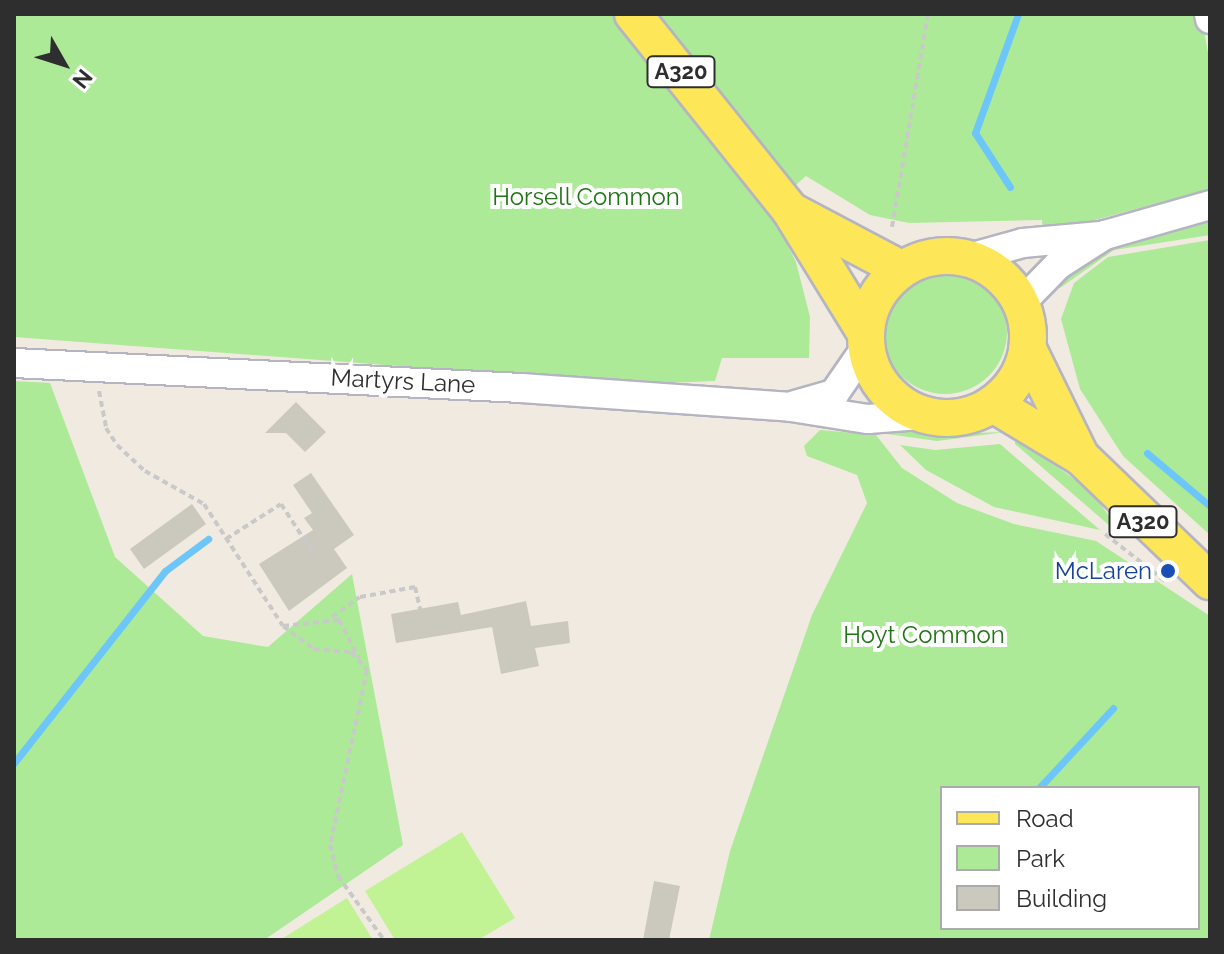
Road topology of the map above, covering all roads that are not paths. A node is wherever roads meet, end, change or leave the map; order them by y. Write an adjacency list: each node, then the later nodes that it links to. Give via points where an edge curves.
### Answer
1 (633, 14): 3 (main road, A320)
2 (1210, 205): 4 (street)
3 (790, 210): 6 (main road, A320); 8 (main road, A320)
4 (1105, 235): 5 (street, via 1023,243); 7 (street, via 1058,265)
5 (969, 258): 6 (main road, via 927,258); 7 (main road, via 1006,279)
6 (901, 269): 8 (main road, via 881,290)
7 (1022, 302): 9 (main road)
8 (866, 339): 12 (street, Martyrs Lane, via 834,394); 13 (main road, via 879,382)
9 (1028, 349): 11 (main road, via 1015,383); 14 (main road, A320)
10 (14, 363): 12 (street, Martyrs Lane)
11 (993, 404): 13 (main road, via 947,419); 14 (main road)
12 (791, 407): 13 (street, Martyrs Lane, via 868,419)
13 (921, 415)
14 (1081, 457): 15 (main road, A320)
15 (1210, 581)

